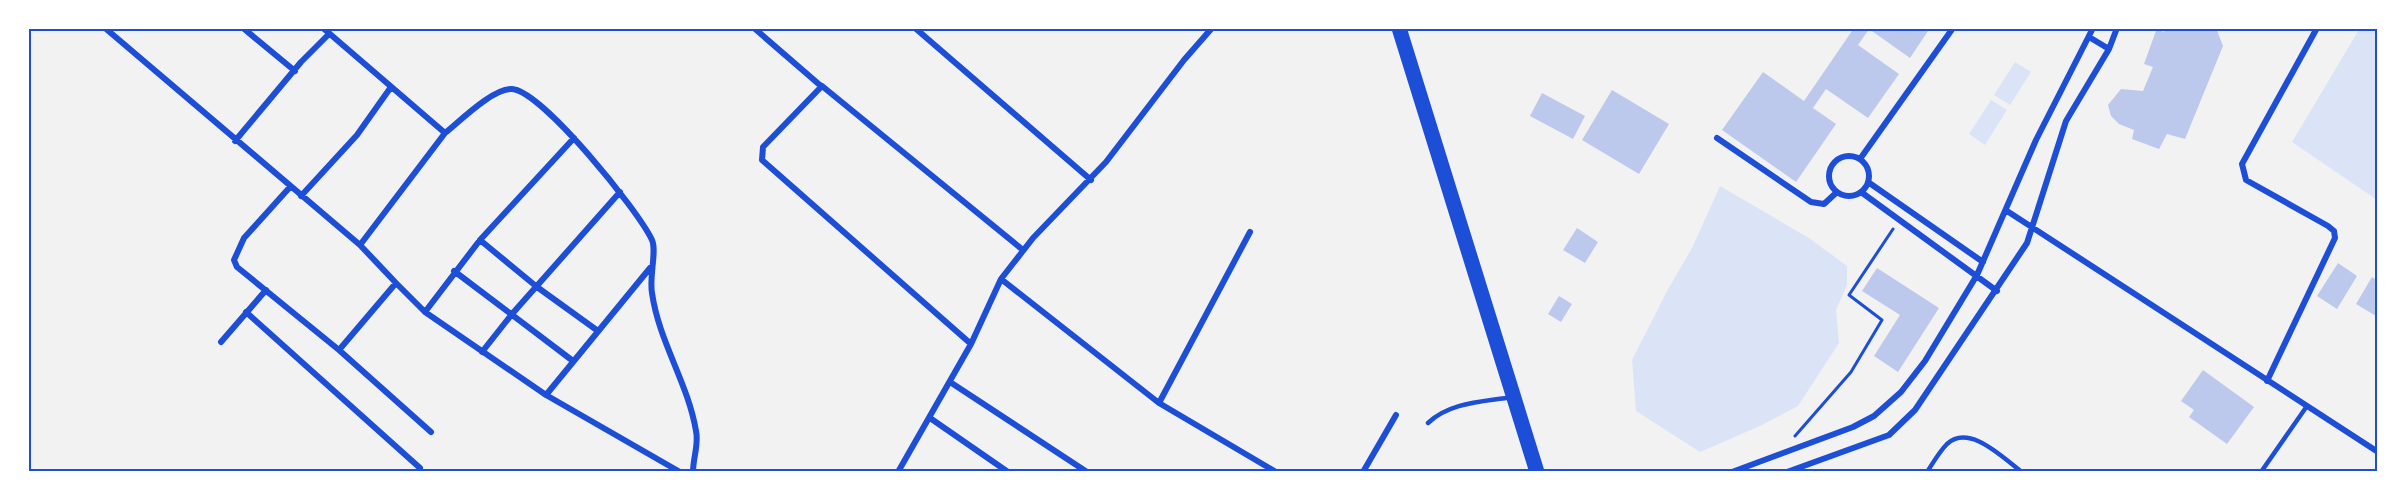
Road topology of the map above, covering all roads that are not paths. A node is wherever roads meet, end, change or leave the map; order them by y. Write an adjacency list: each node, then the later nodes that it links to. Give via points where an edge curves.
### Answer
1 (105, 28): 21 (street)
2 (243, 28): 15 (street)
3 (323, 28): 12 (street)
4 (754, 28): 16 (street)
5 (915, 28): 23 (street)
6 (1212, 28): 23 (street)
7 (1399, 28): 57 (main road)
8 (1953, 28): 22 (street)
9 (2093, 28): 13 (street)
10 (2117, 28): 14 (street)
11 (2318, 28): 54 (street, via 2242,165 2246,180 2328,226 2335,238)
12 (329, 34): 15 (street); 17 (street)
13 (2089, 38): 14 (street); 30 (street, via 2050,110)
14 (2109, 49): 31 (street, via 2066,121)
15 (295, 71): 21 (street)
16 (821, 86): 35 (street); 50 (street, via 764,147 762,160)
17 (391, 87): 18 (street); 29 (street, via 357,135)
18 (445, 133): 19 (street, via 496,93 510,89 531,96); 34 (street)
19 (574, 138): 26 (street); 33 (street)
20 (1717, 138): 27 (street, via 1811,202 1824,204)
21 (235, 141): 25 (street)
22 (1860, 159): 24 (street, via 1868,169); 27 (street, via 1848,155 1836,160 1829,170 1830,182)
23 (1091, 180): 35 (street)
24 (1868, 182): 28 (street); 36 (street)
25 (290, 188): 29 (street); 43 (street, via 244,238 234,260 237,267)
26 (620, 192): 37 (street, via 653,242 655,252); 42 (street)
27 (1837, 192): 28 (street, via 1849,196)
28 (1861, 192): 39 (street)
29 (301, 196): 34 (street)
30 (2007, 211): 31 (street); 36 (street)
31 (2030, 226): 44 (street, via 2026,243); 54 (street)
32 (1250, 232): 58 (street)
33 (480, 240): 38 (street); 42 (street)
34 (360, 245): 41 (street)
35 (1023, 250): 40 (street)
36 (1983, 262): 39 (street)
37 (650, 268): 48 (street); 68 (street, via 659,329 696,432)
38 (454, 271): 46 (street); 47 (street)
39 (1977, 275): 44 (street); 76 (street, via 1925,362 1889,404 1853,427)
40 (1001, 279): 50 (street); 58 (street)
41 (396, 283): 46 (street); 51 (street)
42 (537, 287): 47 (street); 48 (street)
43 (266, 290): 45 (street); 51 (street)
44 (1997, 291): 77 (street, via 1902,426 1872,442)
45 (246, 312): 49 (street); 66 (street)
46 (425, 312): 52 (street)
47 (512, 314): 52 (street); 53 (street)
48 (598, 331): 53 (street)
49 (221, 342)
50 (971, 344): 55 (street)
51 (339, 350): 63 (street)
52 (482, 352): 56 (street)
53 (573, 361): 56 (street)
54 (2267, 381): 59 (street)
55 (950, 382): 61 (street); 72 (street)
56 (546, 396): 67 (street)
57 (1513, 397): 62 (lane, via 1450,408); 75 (main road)
58 (1159, 403): 73 (street)
59 (2307, 406): 64 (street); 80 (lane)
60 (1396, 415): 74 (street)
61 (930, 418): 65 (street); 69 (street)
62 (1428, 423)
63 (431, 432)
64 (2378, 452)
65 (998, 465): 70 (street); 71 (street)
66 (420, 468)
67 (680, 471)
68 (693, 471)
69 (898, 471)
70 (993, 471)
71 (1008, 471)
72 (1087, 471)
73 (1276, 471)
74 (1363, 471)
75 (1537, 471)
76 (1732, 471)
77 (1787, 471)
78 (1927, 471): 79 (lane, via 1947,444 1967,436)
79 (2022, 471)
80 (2261, 471)

